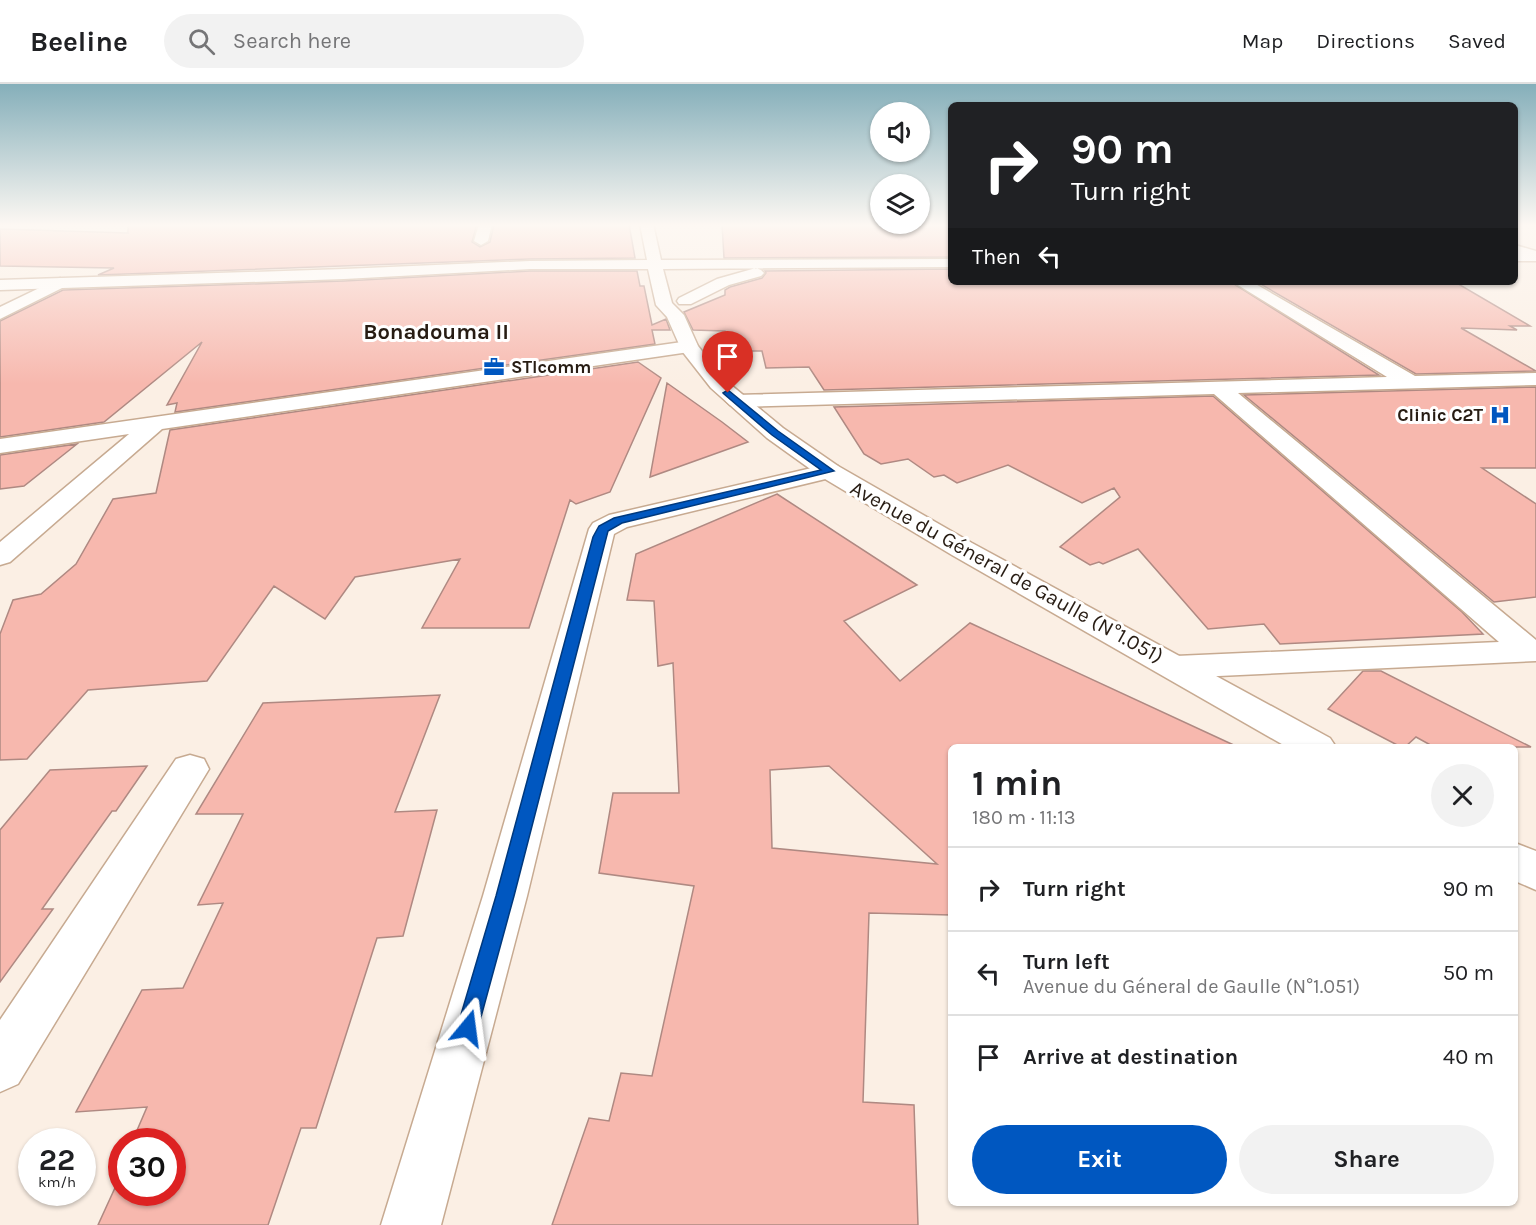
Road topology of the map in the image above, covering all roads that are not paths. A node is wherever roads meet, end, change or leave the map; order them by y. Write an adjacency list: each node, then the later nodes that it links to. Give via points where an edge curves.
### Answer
1 (228, 277): 5 (street)
2 (657, 277): 8 (street, Avenue du Géneral de Gaulle (N°1.051), via 664,305)
3 (680, 277): 8 (street, Avenue du Géneral de Gaulle (N°1.051))
4 (744, 277): 8 (street, via 723,282)
5 (60, 283): 6 (street); 9 (street)
6 (0, 285)
7 (1246, 285): 12 (street)
8 (680, 308): 10 (street, Avenue du Géneral de Gaulle (N°1.051))
9 (0, 314)
10 (689, 347): 14 (street, Avenue du Géneral de Gaulle (N°1.051)); 15 (street)
11 (1536, 379): 12 (street)
12 (1410, 382): 13 (street)
13 (1219, 388): 14 (street); 19 (street)
14 (737, 401): 17 (street, Avenue du Géneral de Gaulle (N°1.051))
15 (155, 424): 16 (street); 18 (street)
16 (0, 446)
17 (829, 471): 20 (street, Avenue du Géneral de Gaulle (N°1.051)); 26 (street, via 618,521 603,529 505,896)
18 (0, 556)
19 (1533, 651): 20 (street)
20 (1176, 667): 21 (street, Avenue du Géneral de Gaulle (N°1.051))
21 (1312, 744)
22 (190, 769): 25 (street)
23 (1518, 862): 24 (street)
24 (1536, 872)
25 (0, 1066)
26 (411, 1225)

